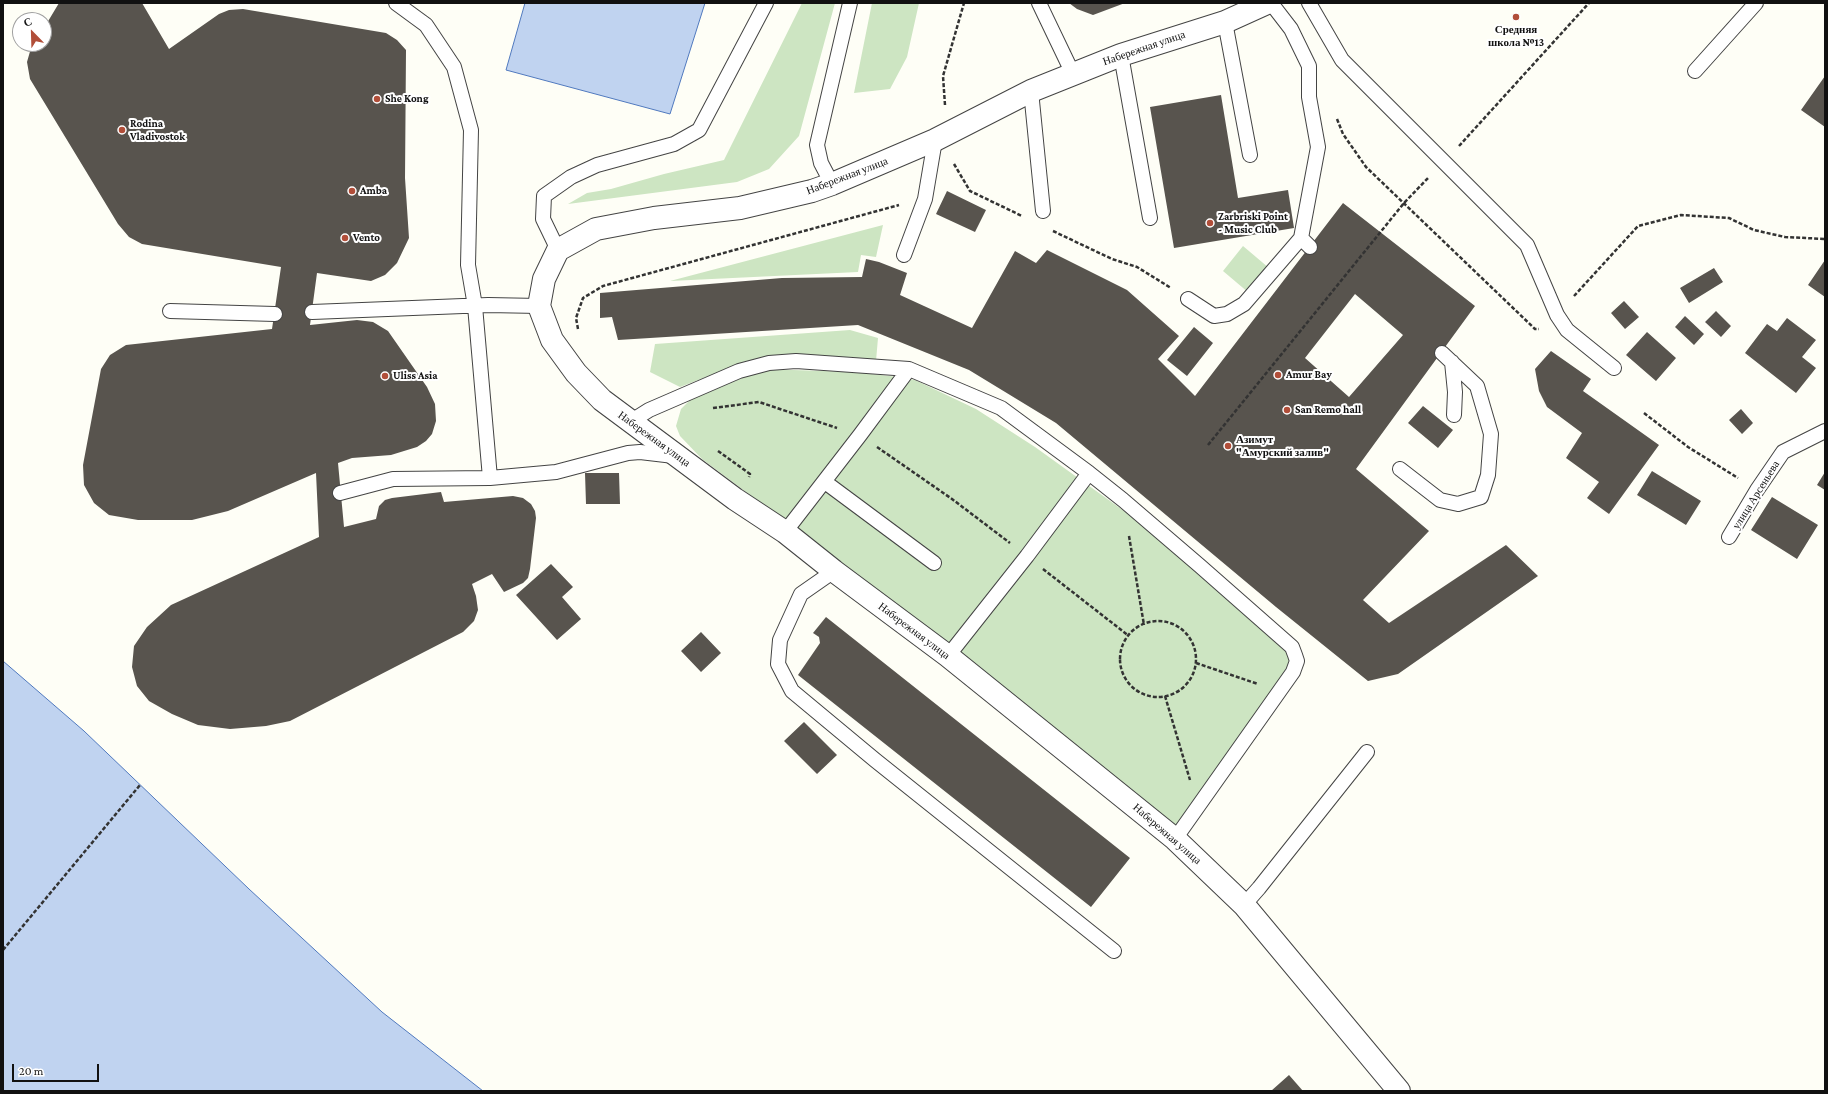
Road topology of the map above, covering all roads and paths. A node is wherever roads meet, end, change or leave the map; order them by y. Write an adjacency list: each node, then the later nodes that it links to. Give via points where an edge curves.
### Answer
1 (396, 3): 30 (lane, via 426,26 454,67 472,130 468,265)
2 (766, 3): 27 (lane, via 699,130 674,144 596,166 571,177 544,196 542,219)
3 (850, 3): 20 (lane, via 817,145 821,163)
4 (964, 3): 17 (path, via 943,76)
5 (1039, 3): 14 (lane)
6 (1267, 3): 11 (street, Набережная улица)
7 (1271, 3): 29 (lane, via 1291,29 1309,66 1309,98 1318,147 1306,242 1244,304 1227,314 1214,316)
8 (1309, 3): 19 (lane, via 1342,60)
9 (1589, 3): 19 (path)
10 (1756, 3): 13 (lane)
11 (1225, 22): 12 (street, Набережная улица); 18 (lane)
12 (1121, 55): 14 (street, Набережная улица); 24 (lane)
13 (1695, 71)
14 (1073, 74): 15 (street, Набережная улица)
15 (1031, 91): 17 (street, Набережная улица); 22 (lane)
16 (1336, 115): 21 (path, via 1343,134 1366,167)
17 (941, 136): 20 (street, Набережная улица); 23 (path, via 954,166 970,191); 28 (lane, via 925,199)
18 (1250, 155)
19 (1444, 162): 21 (path); 35 (lane, via 1527,244)
20 (832, 184): 27 (street, Набережная улица, via 740,208 654,218 596,229)
21 (1404, 203): 35 (path, via 1535,329 1544,329); 42 (path)
22 (1043, 211)
23 (1027, 218)
24 (1150, 218)
25 (1048, 228): 29 (path, via 1112,259 1137,267)
26 (1825, 238): 35 (path, via 1785,237 1754,230 1729,218 1681,215 1638,226)
27 (558, 250): 31 (street, via 544,279)
28 (904, 255)
29 (1188, 299)
30 (475, 306): 31 (lane); 33 (lane); 46 (lane)
31 (539, 306): 40 (street, Набережная улица, via 552,340 576,373 602,400)
32 (170, 311): 34 (lane)
33 (312, 312)
34 (275, 314)
35 (1557, 315): 36 (lane, via 1567,330)
36 (1614, 368)
37 (908, 369): 40 (lane, via 796,361 769,363 739,371 649,410); 45 (lane, via 1001,408); 47 (lane)
38 (1644, 413): 48 (path, via 1688,446)
39 (1454, 415): 44 (lane, via 1455,392 1447,358 1478,386 1490,434 1488,475 1481,497 1458,504 1440,500)
40 (630, 422): 43 (street, Набережная улица)
41 (1825, 431): 48 (lane, улица Арсеньева, via 1783,452)
42 (1208, 445)
43 (678, 456): 46 (lane, via 628,453 556,472); 51 (street, Набережная улица, via 735,499)
44 (1400, 469)
45 (1089, 473): 50 (lane); 53 (lane)
46 (490, 478): 49 (lane, via 393,479)
47 (825, 482): 51 (lane); 54 (lane)
48 (1756, 490): 52 (lane, улица Арсеньева)
49 (340, 493)
50 (1123, 500): 56 (path); 60 (lane, via 1292,647 1295,668)
51 (785, 532): 55 (street, Набережная улица)
52 (1729, 537)
53 (1027, 556): 57 (path); 58 (lane)
54 (934, 563)
55 (834, 571): 58 (street, Набережная улица); 68 (lane, via 801,594 780,640 778,664 792,691)
56 (1144, 624): 57 (path); 59 (path, via 1164,622 1183,630 1194,647)
57 (1129, 636): 61 (path, via 1121,655 1124,676 1141,693 1153,697)
58 (948, 656): 65 (street, Набережная улица)
59 (1196, 663): 60 (path); 61 (path, via 1193,675 1186,685)
60 (1279, 691): 64 (lane)
61 (1165, 696): 64 (path)
62 (1367, 752): 66 (lane)
63 (140, 785): 67 (path)
64 (1198, 808): 65 (lane)
65 (1175, 839): 66 (street, Набережная улица)
66 (1244, 905): 69 (street, Набережная улица)
67 (3, 950)
68 (1114, 951)
69 (1400, 1091)

